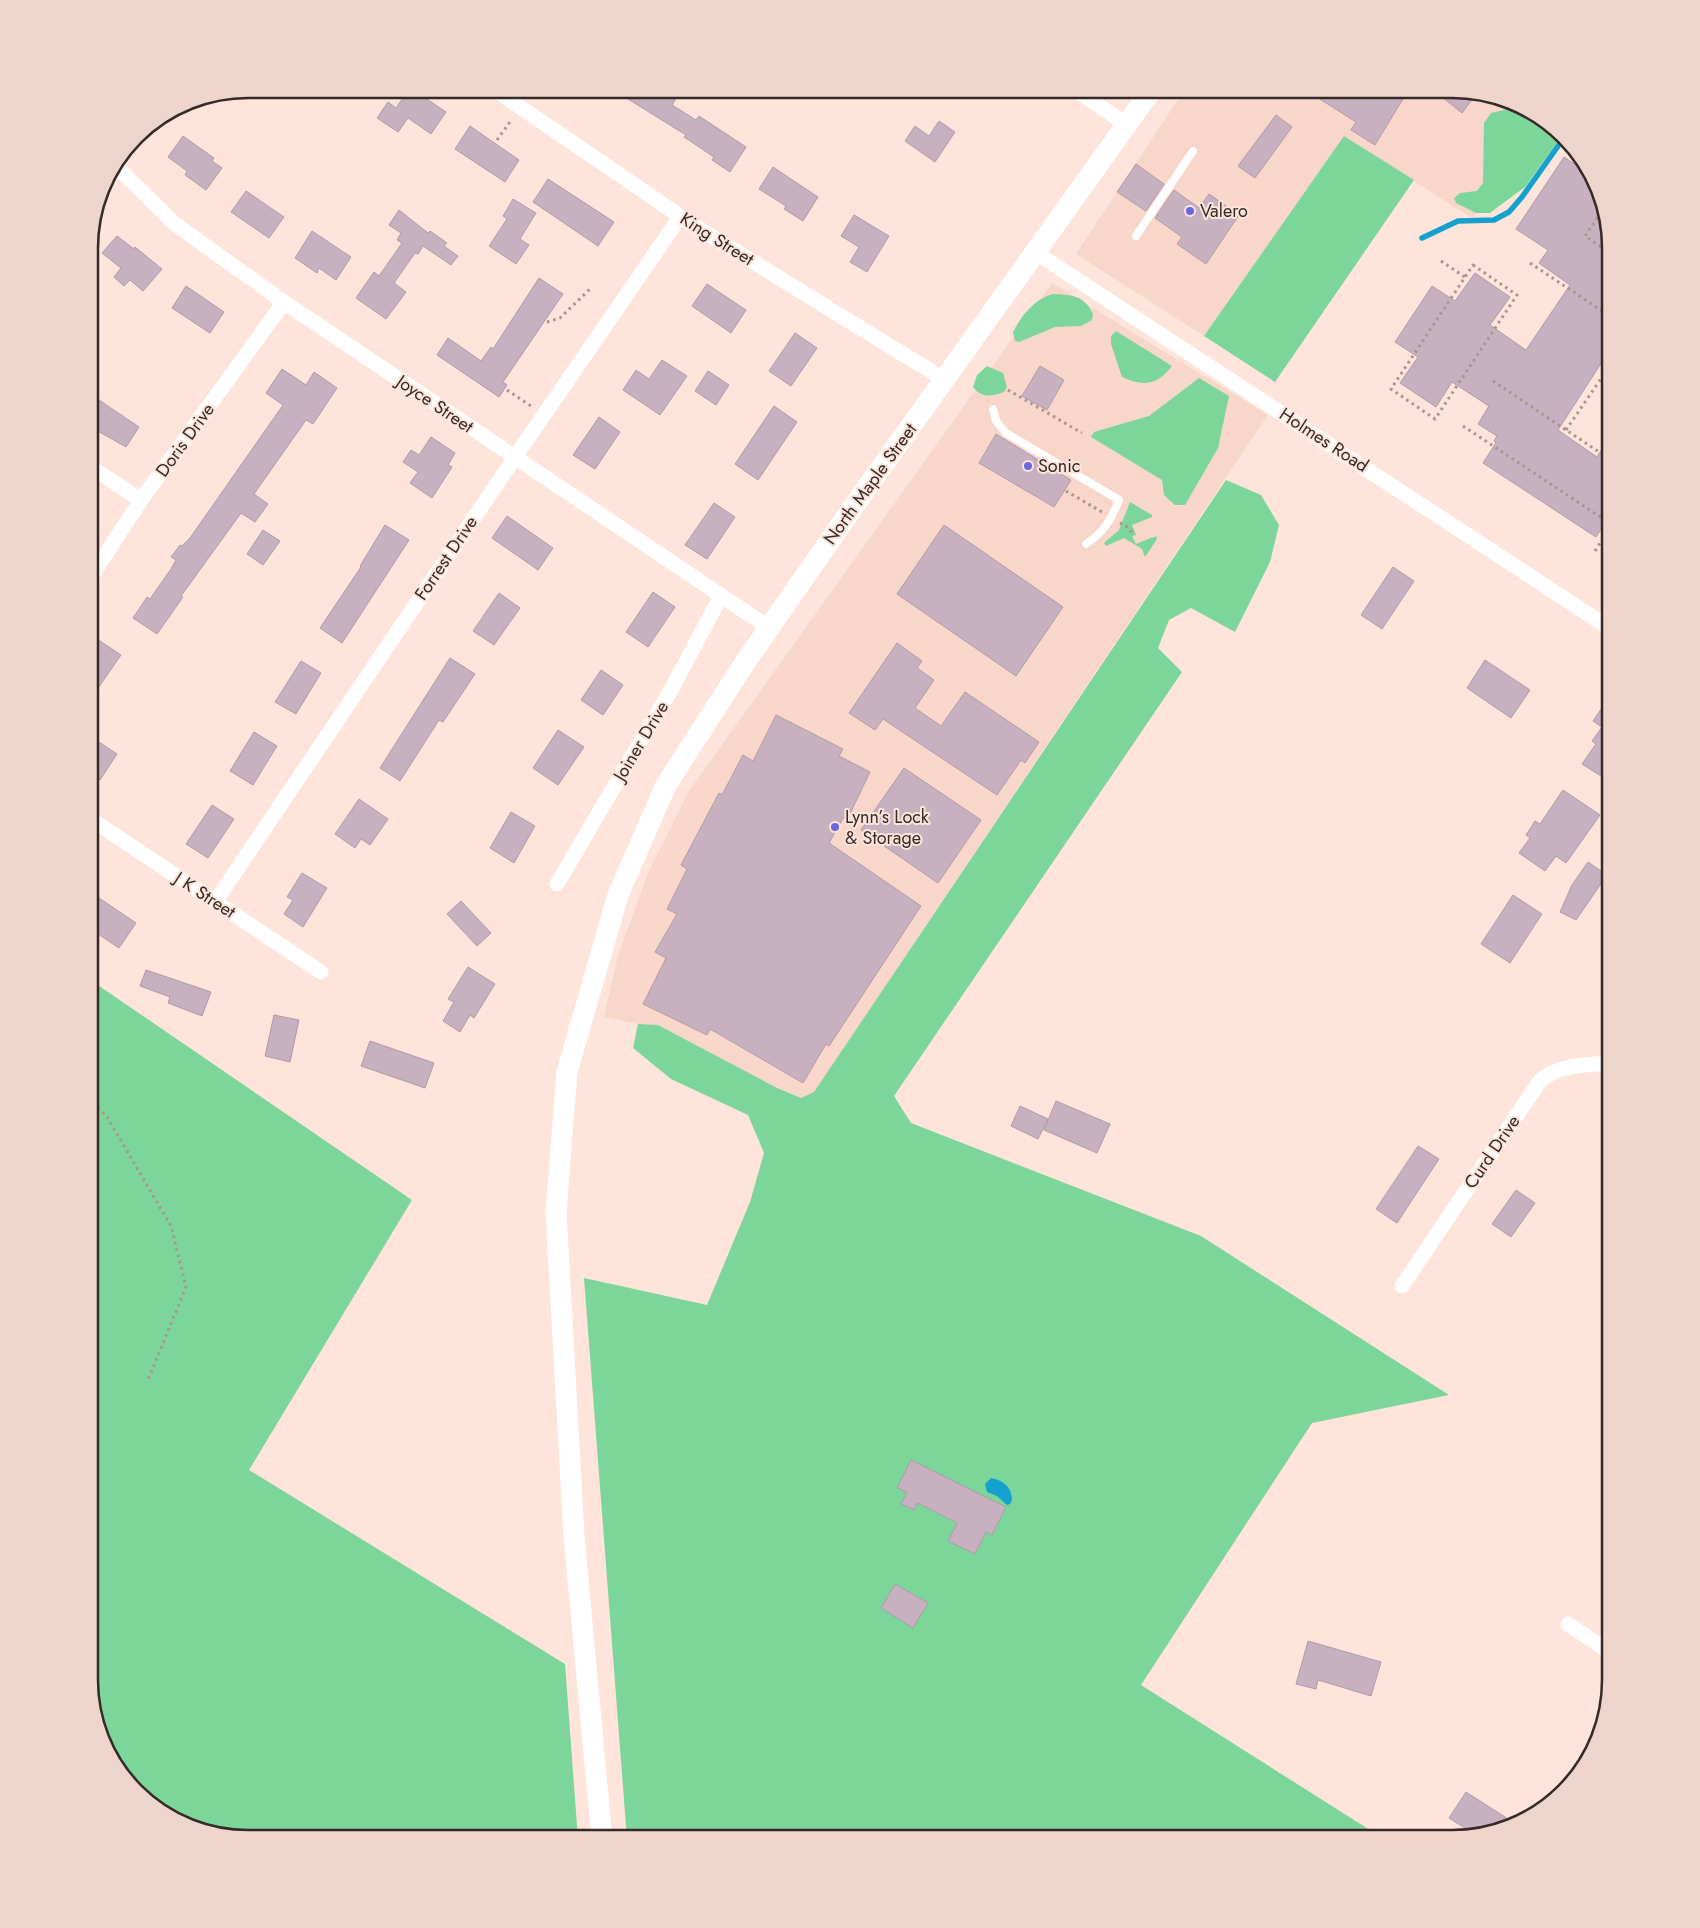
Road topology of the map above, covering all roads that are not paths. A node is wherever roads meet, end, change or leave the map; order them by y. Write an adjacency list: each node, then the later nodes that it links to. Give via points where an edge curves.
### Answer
1 (508, 98): 7 (street, King Street)
2 (1087, 98): 4 (street)
3 (1145, 98): 4 (main road, North Maple Street)
4 (1126, 124): 9 (main road, North Maple Street)
5 (1193, 151): 8 (lane)
6 (120, 170): 10 (street, Joyce Street, via 175,224)
7 (680, 217): 11 (street, King Street); 13 (street, Forrest Drive)
8 (1136, 236)
9 (1036, 253): 11 (main road, North Maple Street); 19 (street, Holmes Road)
10 (284, 302): 13 (street, Joyce Street); 15 (street, Doris Drive)
11 (945, 380): 20 (main road, North Maple Street)
12 (993, 409): 16 (lane, via 996,421 1006,433 1119,500 1111,521 1101,534)
13 (515, 456): 18 (street, Joyce Street); 23 (street, Forrest Drive)
14 (98, 472): 15 (street)
15 (141, 500): 17 (street, Doris Drive)
16 (1086, 544)
17 (98, 566)
18 (721, 596): 20 (street, Joyce Street); 22 (street, Joiner Drive, via 671,690)
19 (1602, 623)
20 (768, 627): 29 (main road, North Maple Street, via 666,785 618,896 567,1072 556,1212 574,1536)
21 (98, 824): 23 (street, J K Street)
22 (557, 884)
23 (215, 902): 24 (street, J K Street)
24 (321, 972)
25 (1602, 1064): 26 (street, Curd Drive, via 1558,1070 1540,1081)
26 (1402, 1286)
27 (1568, 1624): 28 (street)
28 (1602, 1647)
29 (601, 1830)

